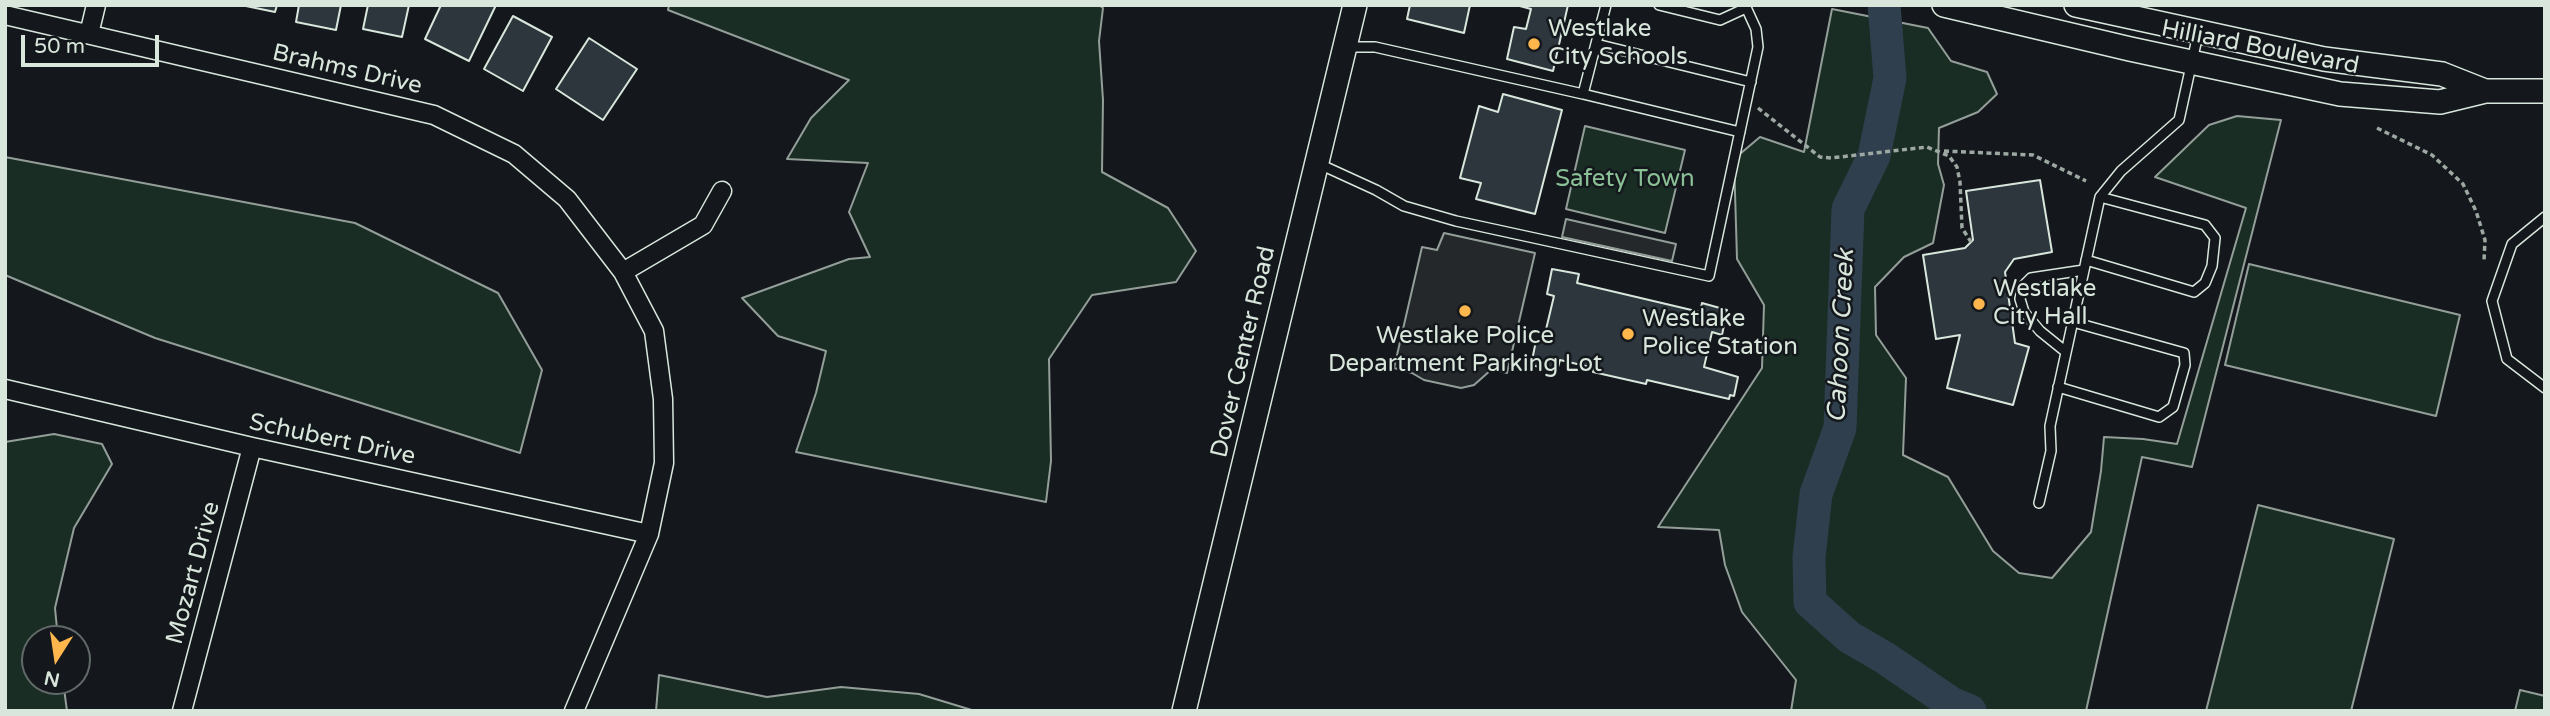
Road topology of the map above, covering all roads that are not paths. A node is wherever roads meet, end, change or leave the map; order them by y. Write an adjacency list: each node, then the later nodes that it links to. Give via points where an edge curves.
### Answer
1 (96, 5): 10 (street)
2 (1355, 5): 12 (main road, Dover Center Road)
3 (1606, 5): 11 (lane)
4 (1659, 5): 7 (lane, via 1720,20)
5 (1944, 5): 13 (main road, Hilliard Boulevard)
6 (2076, 5): 9 (main road, Hilliard Boulevard)
7 (1746, 7): 14 (lane, via 1758,47)
8 (5, 15): 10 (street, Brahms Drive)
9 (2199, 33): 13 (lane); 15 (main road, Hilliard Boulevard, via 2324,59 2442,74)
10 (89, 34): 24 (street, Brahms Drive, via 434,116 514,154 567,199)
11 (1596, 44): 14 (lane); 17 (lane)
12 (1345, 47): 17 (lane, via 1375,47); 19 (main road, Dover Center Road)
13 (2194, 63): 15 (main road, Hilliard Boulevard, via 2340,94 2440,102); 21 (lane, via 2179,120 2121,171)
14 (1751, 82): 18 (lane)
15 (2485, 91): 16 (main road, Hilliard Boulevard)
16 (2545, 91)
17 (1583, 94): 18 (lane)
18 (1740, 132): 19 (lane, via 1709,276 1443,218 1404,206)
19 (1315, 162): 35 (main road, Dover Center Road)
20 (722, 191): 24 (street, via 703,225)
21 (2100, 197): 23 (lane); 23 (lane, via 2205,225 2215,238 2212,266 2205,283 2194,292)
22 (2545, 217): 28 (lane, via 2512,244 2493,302 2507,359)
23 (2085, 265): 25 (lane); 26 (lane, via 2031,278 2022,287 2024,312)
24 (623, 272): 32 (street, Brahms Drive, via 654,331 663,399 664,463)
25 (2073, 322): 26 (lane); 27 (lane, via 2183,353 2185,365 2173,407 2159,417)
26 (2066, 352): 27 (lane)
27 (2059, 387): 31 (lane)
28 (2545, 388)
29 (5, 389): 30 (street, Schubert Drive)
30 (252, 447): 32 (street, Schubert Drive); 33 (street, Mozart Drive)
31 (2039, 503)
32 (649, 534): 34 (street, Brahms Drive)
33 (182, 711)
34 (574, 711)
35 (1184, 711)

